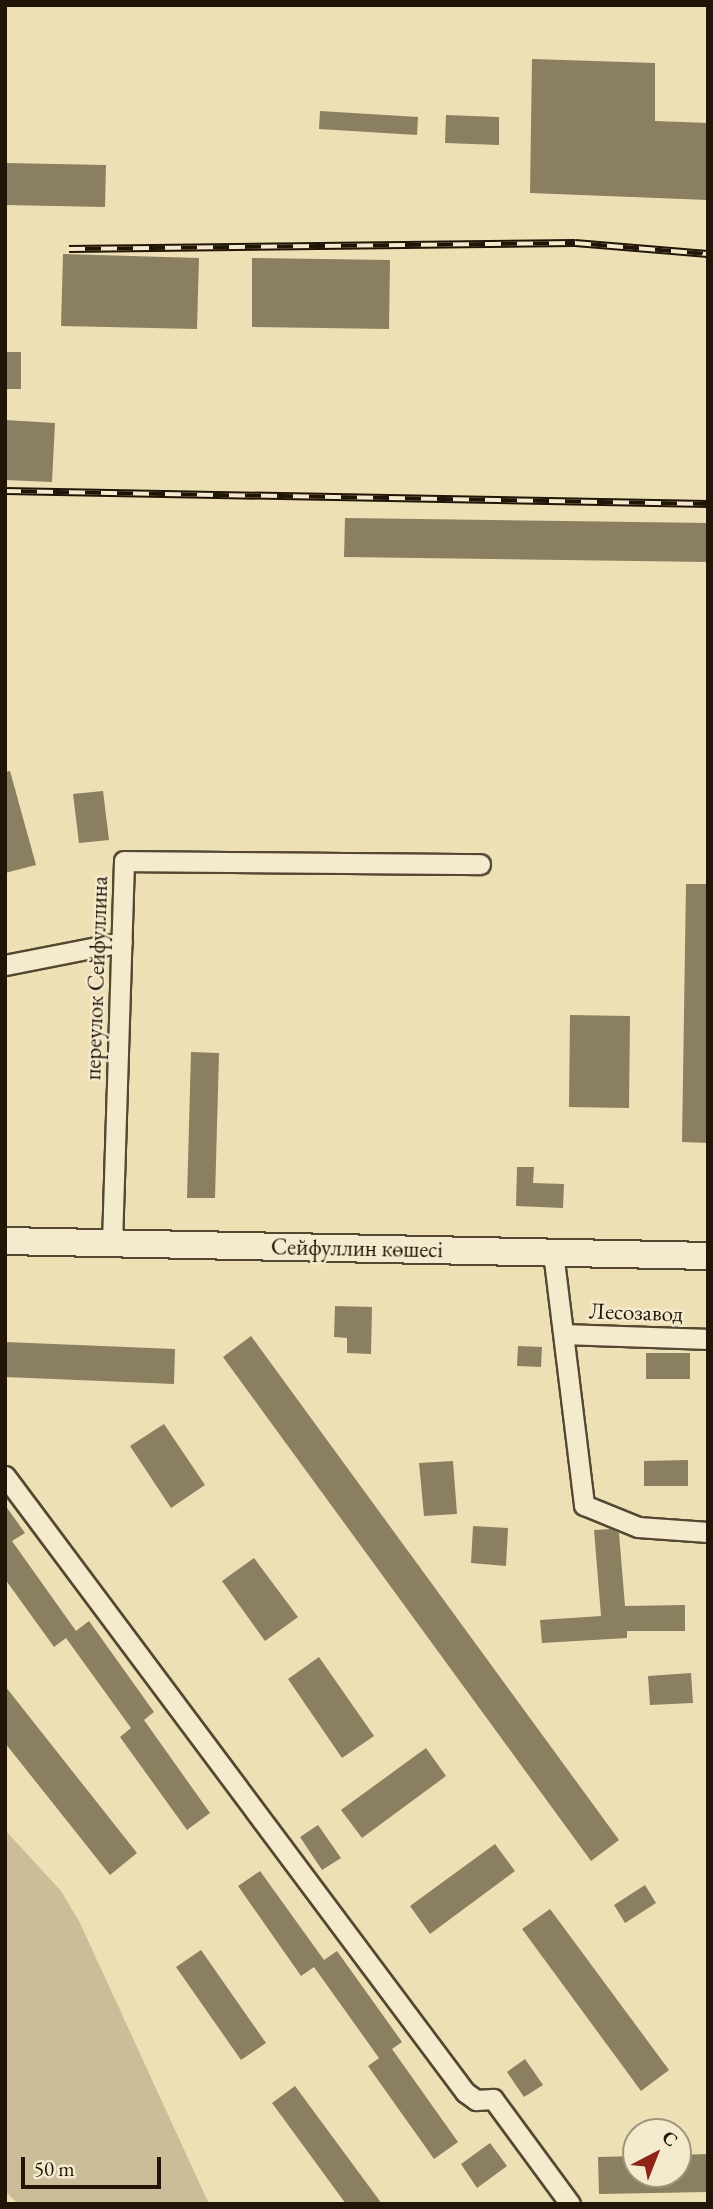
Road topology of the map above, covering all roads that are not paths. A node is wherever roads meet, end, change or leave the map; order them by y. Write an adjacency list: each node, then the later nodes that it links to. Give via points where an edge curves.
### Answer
1 (480, 864): 2 (street, переулок Сейфуллина, via 124,861)
2 (122, 942): 3 (street); 5 (street, переулок Сейфуллина)
3 (5, 965)
4 (5, 1241): 5 (main road, Сейфуллин көшесі)
5 (112, 1243): 6 (main road, Сейфуллин көшесі)
6 (553, 1252): 7 (main road, Сейфуллин көшесі); 8 (street)
7 (708, 1256)
8 (564, 1334): 9 (street, Лесозавод); 11 (street, via 584,1504 638,1527)
9 (708, 1339)
10 (5, 1476): 12 (street, via 465,2092 476,2100 493,2099)
11 (708, 1532)
12 (570, 2204)

